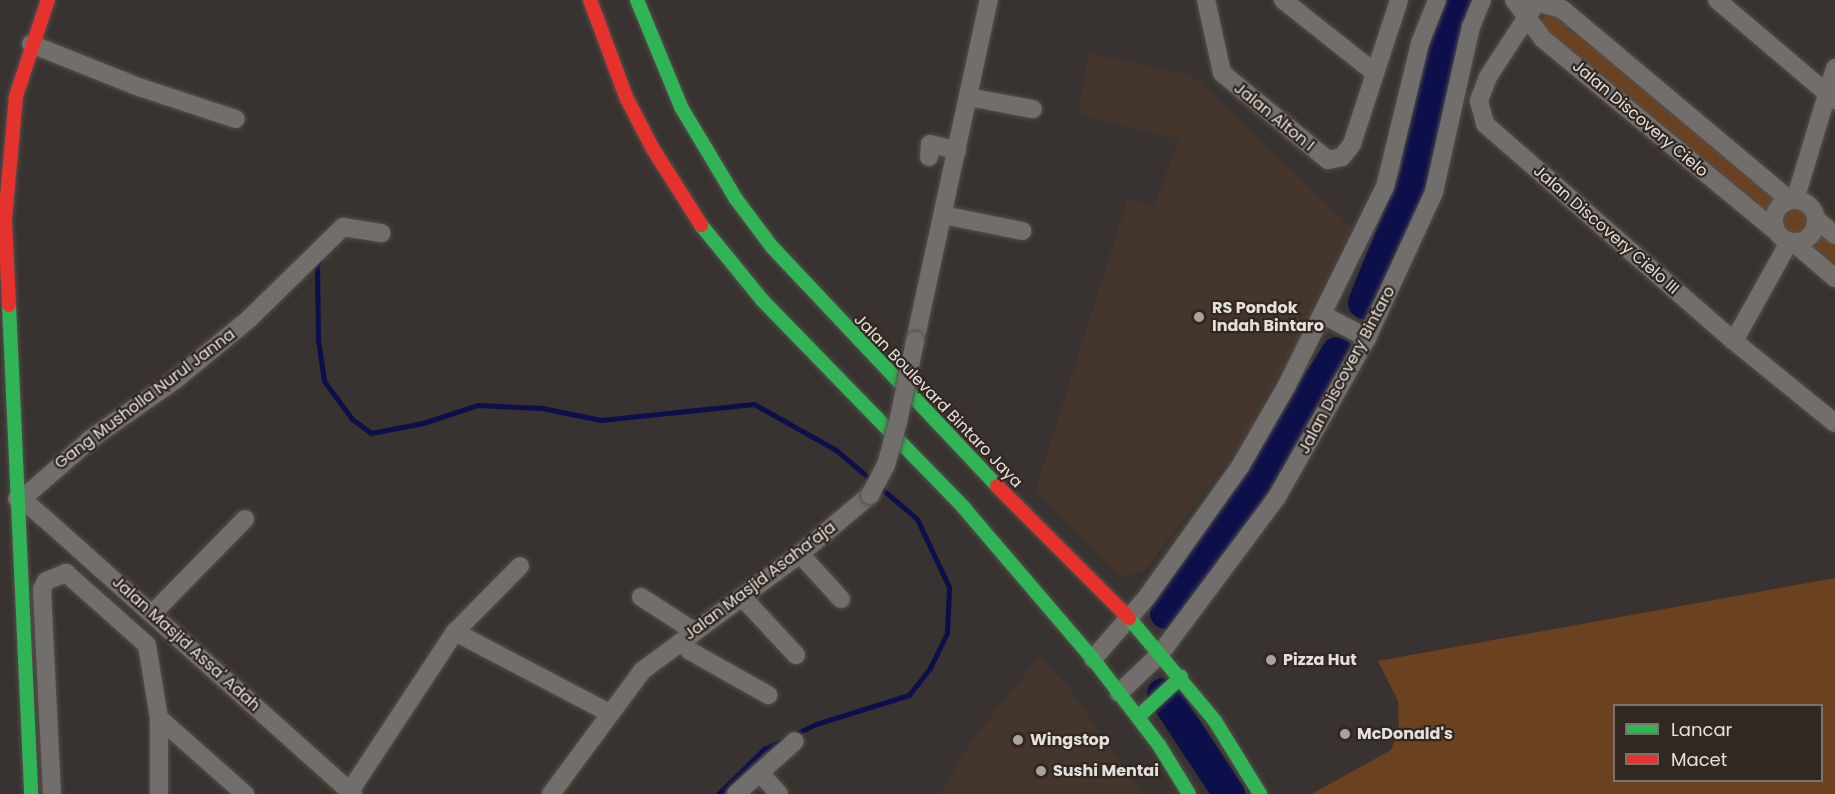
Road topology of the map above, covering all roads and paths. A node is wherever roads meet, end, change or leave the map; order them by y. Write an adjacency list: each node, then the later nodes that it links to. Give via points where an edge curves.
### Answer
1 (48, 0): 13 (main road)
2 (590, 0): 25 (main road, via 626,97)
3 (637, 0): 21 (main road, Jalan Boulevard Bintaro Jaya, via 657,54)
4 (989, 0): 16 (street, Jalan Masjid Asaha’aja)
5 (1206, 0): 15 (street, Jalan Alton I, via 1222,73 1328,160 1342,158 1352,144)
6 (1283, 0): 15 (street)
7 (1399, 0): 15 (street)
8 (1437, 0): 34 (street, via 1420,43 1385,187)
9 (1482, 0): 35 (street, Jalan Discovery Bintaro, via 1471,27 1434,192)
10 (1514, 0): 12 (street, Jalan Discovery Cielo)
11 (1717, 0): 17 (street)
12 (1533, 5): 26 (street, Jalan Discovery Cielo, via 1562,9); 32 (street, Jalan Discovery Cielo, via 1543,39); 36 (street, Jalan Discovery Cielo III, via 1488,77 1479,101 1485,124)
13 (31, 44): 19 (street, via 136,86); 38 (main road, via 16,96 5,219)
14 (1835, 68): 17 (street)
15 (1375, 74)
16 (968, 97): 18 (street); 22 (street, Jalan Masjid Asaha’aja)
17 (1831, 97): 26 (street)
18 (1033, 109)
19 (236, 119)
20 (691, 149): 21 (main road)
21 (705, 150): 46 (main road, Jalan Boulevard Bintaro Jaya, via 742,207 803,283)
22 (957, 150): 24 (street, via 930,144); 27 (street, Jalan Masjid Asaha’aja)
23 (674, 157): 25 (main road)
24 (929, 157)
25 (666, 171): 51 (main road, via 702,226 755,292 964,508)
26 (1793, 200): 28 (street, via 1810,206); 32 (street, via 1776,211)
27 (942, 215): 29 (street); 40 (street, Jalan Masjid Asaha’aja, bridge, via 886,465 870,495)
28 (1816, 219): 31 (street); 32 (street, via 1808,238)
29 (1022, 231)
30 (382, 232): 38 (street, Gang Musholla Nurul Janna, via 351,226 336,233 249,320 175,380 84,444)
31 (1835, 235)
32 (1786, 238): 33 (street, Jalan Discovery Cielo); 36 (street)
33 (1835, 278)
34 (1323, 315): 35 (street); 46 (street, via 1241,465)
35 (1367, 338): 49 (street, Jalan Discovery Bintaro, via 1277,497)
36 (1734, 341): 37 (street, Jalan Discovery Cielo III)
37 (1835, 423)
38 (20, 499): 45 (street, Jalan Masjid Assa' Adah); 61 (main road)
39 (245, 519): 45 (street)
40 (800, 554): 43 (street, Jalan Masjid Asaha’aja); 44 (street)
41 (520, 566): 47 (street)
42 (641, 597): 48 (street)
43 (743, 598): 48 (street, Jalan Masjid Asaha’aja); 50 (street)
44 (841, 599)
45 (152, 614): 60 (street, Jalan Masjid Assa' Adah)
46 (1131, 620): 49 (main road, Jalan Boulevard Bintaro Jaya); 51 (street)
47 (455, 632): 55 (street); 60 (street)
48 (688, 637): 54 (street, via 690,651); 55 (street, Jalan Masjid Asaha’aja, via 642,671)
49 (1160, 654): 52 (main road, Jalan Boulevard Bintaro Jaya); 53 (street, Jalan Discovery Bintaro)
50 (796, 655)
51 (1093, 659): 53 (main road)
52 (1181, 677): 56 (main road); 69 (main road, Jalan Boulevard Bintaro Jaya, via 1215,721)
53 (1119, 693): 56 (main road)
54 (768, 695)
55 (609, 713): 65 (street, Jalan Masjid Asaha’aja)
56 (1138, 717): 68 (main road)
57 (159, 718): 62 (street, via 149,653 143,639 73,575 56,575 46,581 42,589); 63 (street); 64 (street)
58 (795, 741): 59 (street)
59 (760, 773): 66 (street); 67 (street)
60 (351, 793)
61 (31, 794)
62 (52, 794)
63 (159, 794)
64 (245, 794)
65 (551, 794)
66 (736, 794)
67 (779, 794)
68 (1189, 794)
69 (1260, 794)

